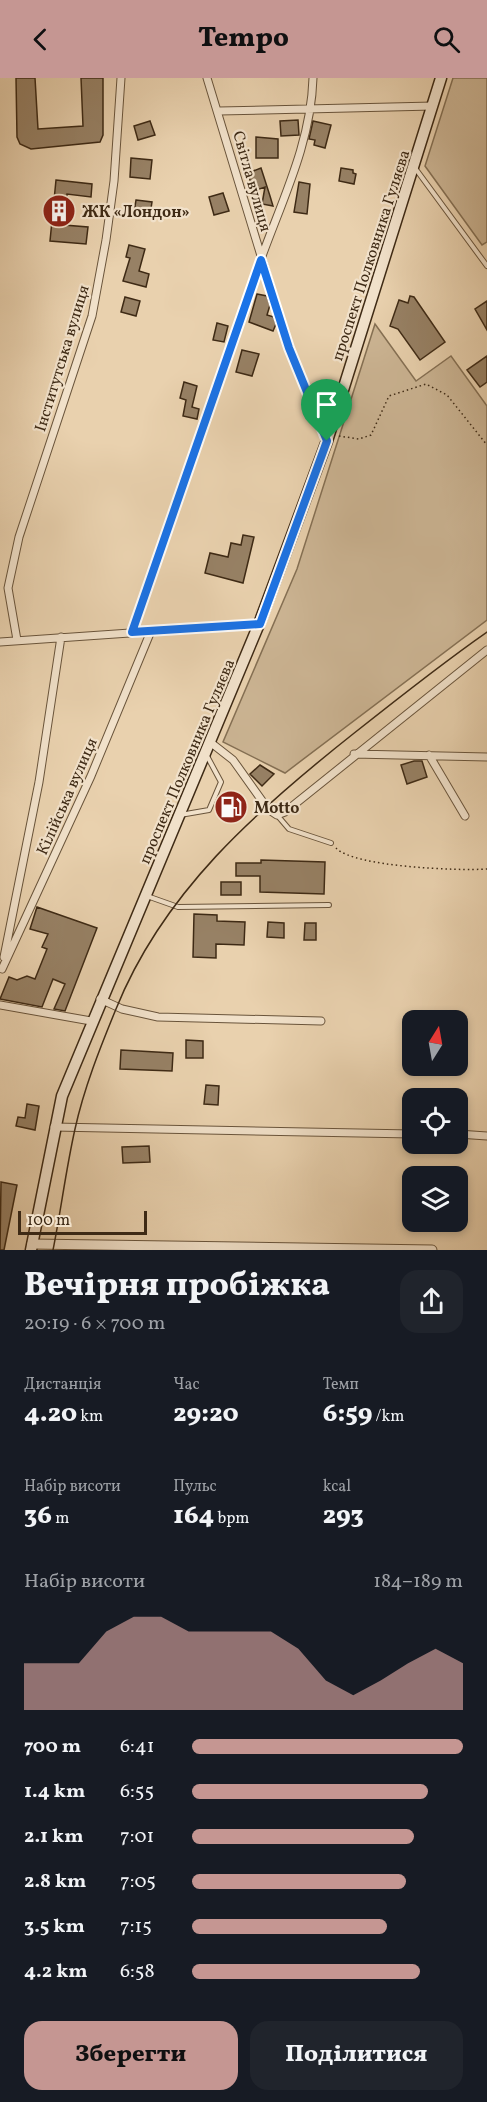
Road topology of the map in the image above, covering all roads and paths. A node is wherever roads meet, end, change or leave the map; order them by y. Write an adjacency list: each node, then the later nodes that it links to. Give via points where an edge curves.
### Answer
1 (121, 78): 14 (street, Інститутська вулиця, via 114,181 92,316 19,537)
2 (207, 78): 7 (street, Світла вулиця)
3 (313, 78): 6 (street)
4 (441, 78): 5 (main road, проспект Полковника Гуляєва)
5 (433, 106): 6 (street); 8 (main road, проспект Полковника Гуляєва)
6 (312, 108): 7 (street); 9 (street, via 303,146)
7 (219, 111): 9 (street, Світла вулиця)
8 (414, 168): 10 (lane); 11 (main road, проспект Полковника Гуляєва)
9 (261, 260): 11 (street, Світла вулиця, via 289,348); 17 (street)
10 (487, 266)
11 (328, 437): 12 (path, via 359,439 371,435 389,396 426,384 447,395); 15 (main road, проспект Полковника Гуляєва)
12 (487, 445)
13 (0, 585): 14 (street)
14 (8, 588): 19 (street, Інститутська вулиця)
15 (260, 624): 16 (street); 22 (main road, проспект Полковника Гуляєва)
16 (151, 631): 17 (street); 33 (street, Кілійська вулиця, via 91,776)
17 (132, 632): 18 (street)
18 (61, 637): 19 (street); 33 (street, via 39,782)
19 (17, 640): 20 (street)
20 (0, 642)
21 (487, 650): 23 (street)
22 (208, 748): 26 (street, via 233,760); 27 (main road, проспект Полковника Гуляєва); 27 (lane, via 221,782 209,810)
23 (354, 754): 24 (street); 26 (street, via 285,812)
24 (429, 756): 25 (street); 28 (street)
25 (487, 757)
26 (276, 815): 29 (lane, via 289,829)
27 (179, 816): 31 (main road, проспект Полковника Гуляєва)
28 (465, 816)
29 (331, 843): 30 (path, via 342,855 382,864)
30 (487, 869)
31 (146, 895): 32 (lane, via 178,907); 34 (main road, проспект Полковника Гуляєва)
32 (329, 905)
33 (1, 973)
34 (100, 999): 36 (street, via 122,1009 158,1017); 37 (main road, проспект Полковника Гуляєва)
35 (0, 1005): 37 (street)
36 (321, 1020)
37 (91, 1021): 38 (main road, проспект Полковника Гуляєва)
38 (54, 1127): 39 (street); 42 (main road, проспект Полковника Гуляєва)
39 (402, 1134)
40 (468, 1135): 41 (street)
41 (487, 1136)
42 (31, 1247): 43 (street)
43 (432, 1250)

